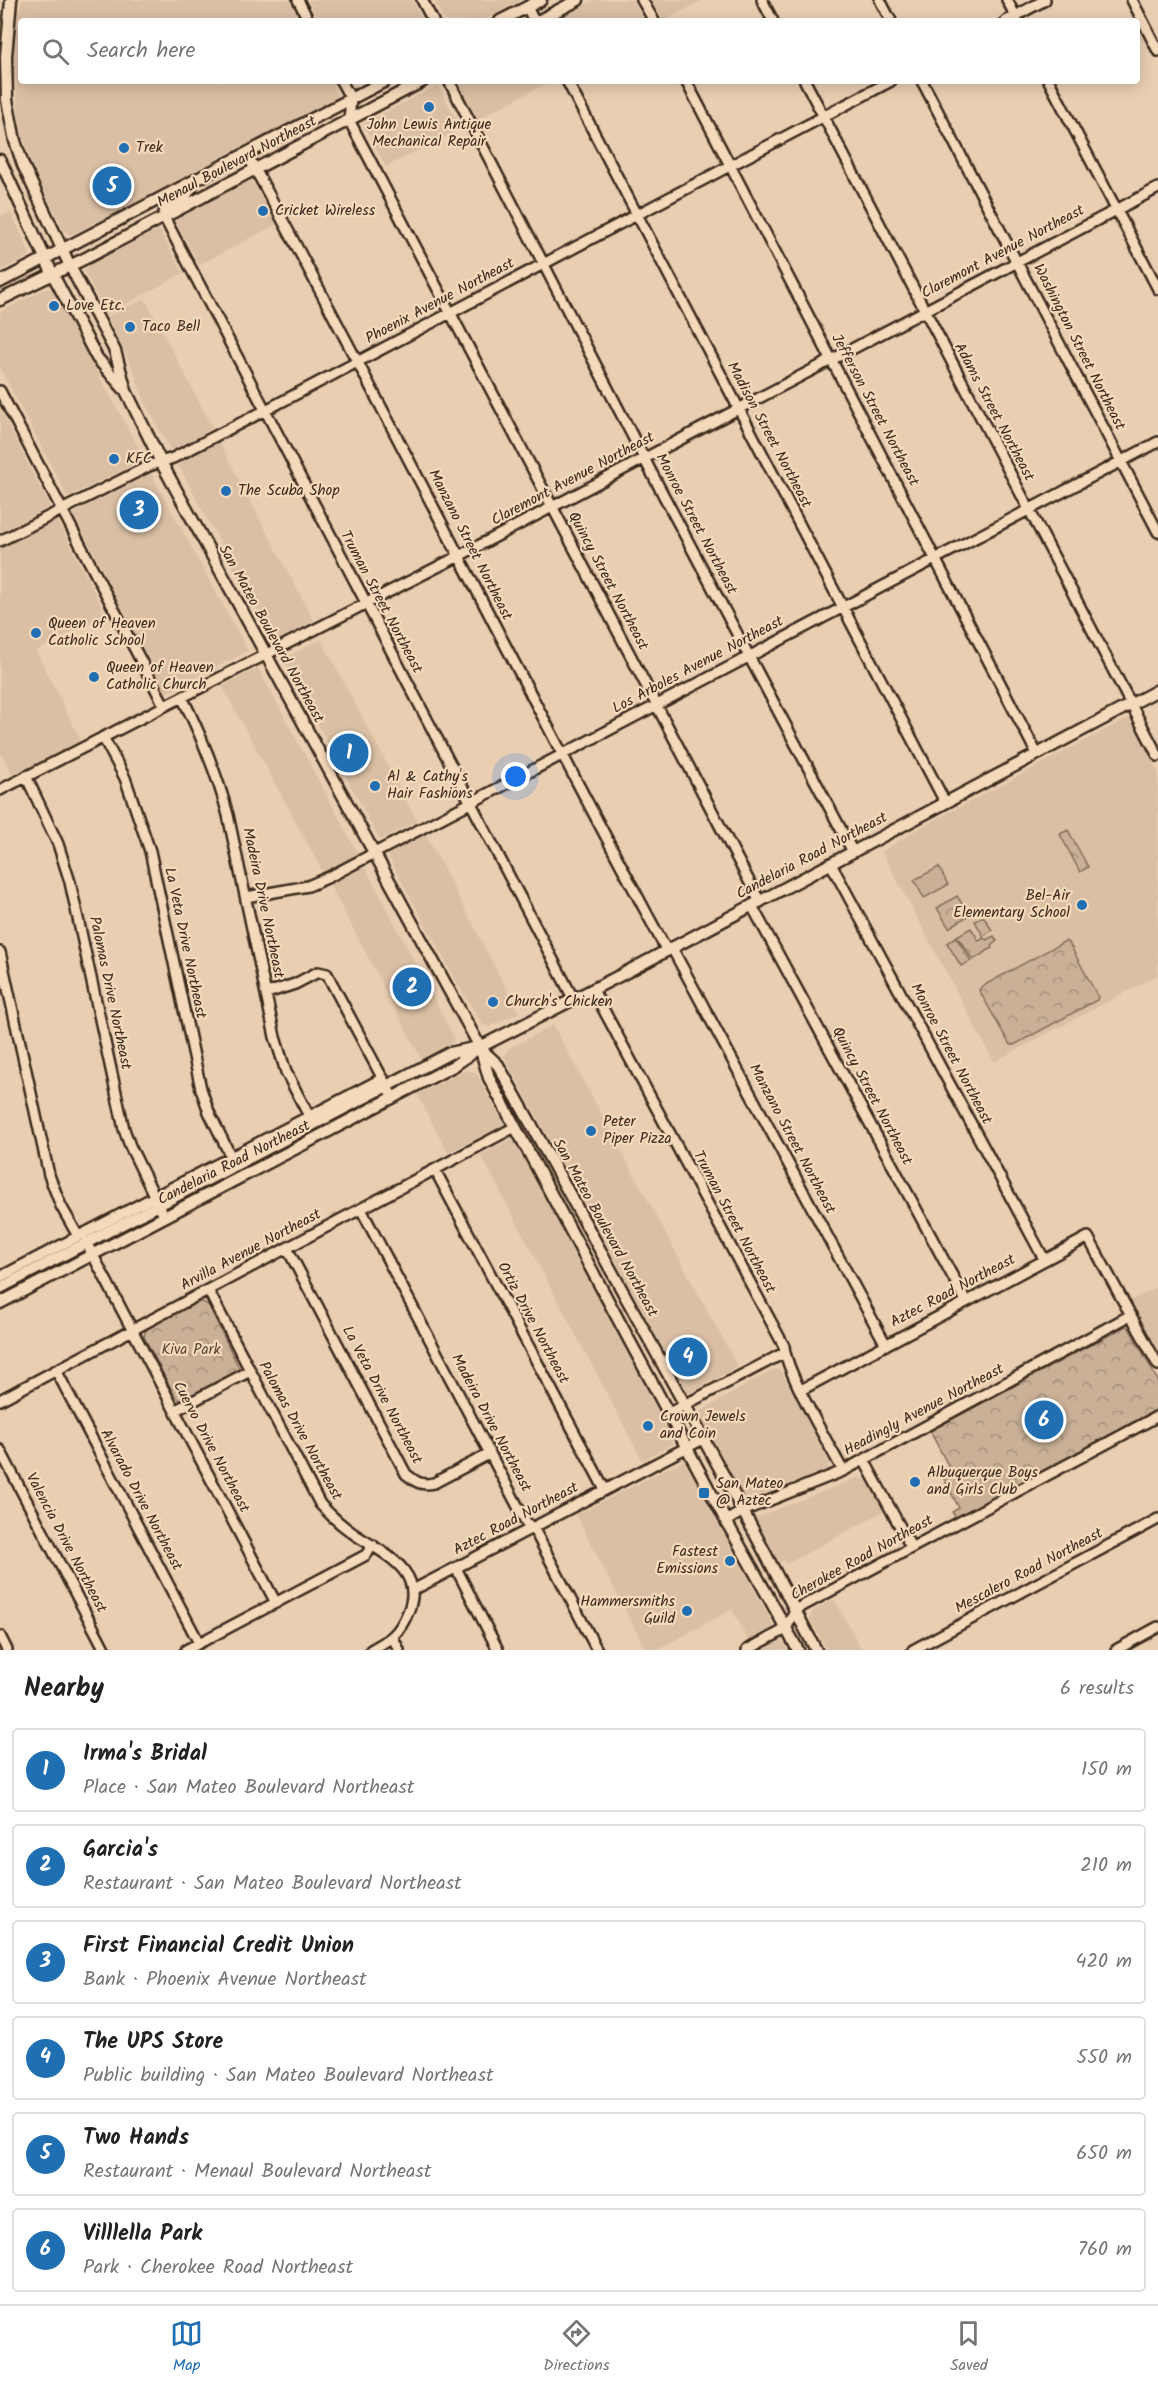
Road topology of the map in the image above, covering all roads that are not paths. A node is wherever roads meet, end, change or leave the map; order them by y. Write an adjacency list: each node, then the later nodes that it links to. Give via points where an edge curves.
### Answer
1 (11, 0): 47 (main road, San Mateo Boulevard Northeast, via 6,78 15,141)
2 (298, 0): 14 (street)
3 (422, 0): 15 (street)
4 (541, 0): 13 (main road)
5 (578, 0): 12 (main road)
6 (642, 0): 19 (street)
7 (762, 0): 20 (street)
8 (880, 0): 21 (street)
9 (1007, 0): 22 (street)
10 (1045, 0): 23 (street)
11 (1131, 0): 24 (street)
12 (562, 4): 18 (main road)
13 (527, 7): 16 (main road); 17 (street)
14 (307, 18)
15 (431, 18)
16 (506, 18)
17 (534, 18)
18 (541, 18)
19 (652, 18)
20 (771, 18)
21 (889, 18)
22 (1016, 18)
23 (1018, 18)
24 (1158, 51)
25 (343, 84): 35 (street)
26 (379, 84): 35 (main road, Menaul Boulevard Northeast)
27 (417, 84): 37 (main road, Menaul Boulevard Northeast)
28 (451, 84): 50 (street, Monroe Street Northeast)
29 (569, 84): 45 (street, Madison Street Northeast)
30 (688, 84): 40 (street, Jefferson Street Northeast)
31 (807, 84): 36 (street, Adams Street Northeast)
32 (885, 84): 36 (street, Phoenix Avenue Northeast)
33 (924, 84): 49 (street, Washington Street Northeast)
34 (1051, 84): 44 (street)
35 (351, 99): 37 (street); 38 (main road, Menaul Boulevard Northeast)
36 (824, 116): 40 (street, Phoenix Avenue Northeast); 56 (street, Adams Street Northeast)
37 (349, 120): 41 (main road, Menaul Boulevard Northeast); 57 (street, Quincy Street Northeast)
38 (248, 154): 41 (street, Manzano Street Northeast); 42 (main road, Menaul Boulevard Northeast)
39 (0, 160): 48 (main road, San Mateo Boulevard Northeast)
40 (730, 165): 45 (street, Phoenix Avenue Northeast); 58 (street, Jefferson Street Northeast)
41 (255, 168): 46 (main road, Menaul Boulevard Northeast); 59 (street, Manzano Street Northeast)
42 (194, 182): 46 (main road, via 185,195 169,205); 47 (main road, Menaul Boulevard Northeast)
43 (1158, 188): 44 (street, Claremont Avenue Northeast)
44 (1117, 209): 49 (street, Claremont Avenue Northeast); 54 (street)
45 (637, 215): 50 (street, Phoenix Avenue Northeast); 62 (street, Madison Street Northeast)
46 (164, 218): 51 (main road, Menaul Boulevard Northeast); 63 (street, Truman Street Northeast)
47 (63, 249): 48 (main road, Menaul Boulevard Northeast); 51 (main road, San Mateo Boulevard Northeast)
48 (46, 258): 52 (main road, San Mateo Boulevard Northeast); 53 (main road, Menaul Boulevard Northeast)
49 (1018, 262): 56 (street, Claremont Avenue Northeast); 67 (street, Washington Street Northeast)
50 (544, 263): 57 (street, Phoenix Avenue Northeast); 65 (street, Monroe Street Northeast)
51 (70, 266): 52 (main road, Menaul Boulevard Northeast); 61 (main road, San Mateo Boulevard Northeast, via 116,351)
52 (52, 273): 55 (main road, Menaul Boulevard Northeast); 61 (main road, San Mateo Boulevard Northeast, via 97,358)
53 (0, 282)
54 (1158, 289)
55 (0, 300)
56 (924, 311): 58 (street, Claremont Avenue Northeast); 69 (street, Adams Street Northeast)
57 (451, 312): 59 (street, Phoenix Avenue Northeast); 68 (street, Quincy Street Northeast)
58 (832, 359): 62 (street, Claremont Avenue Northeast); 74 (street, Jefferson Street Northeast)
59 (358, 361): 63 (street, Phoenix Avenue Northeast); 73 (street, Manzano Street Northeast)
60 (0, 391): 70 (street)
61 (126, 391): 66 (main road, San Mateo Boulevard Northeast)
62 (739, 409): 65 (street, Claremont Avenue Northeast); 76 (street, Madison Street Northeast)
63 (264, 411): 66 (street, Phoenix Avenue Northeast); 75 (street, Truman Street Northeast)
64 (1158, 442): 67 (street, Los Arboles Avenue Northeast)
65 (644, 458): 68 (street, Claremont Avenue Northeast); 78 (street, Monroe Street Northeast)
66 (161, 462): 70 (street, Phoenix Avenue Northeast); 77 (main road, San Mateo Boulevard Northeast)
67 (1121, 462): 69 (street, Los Arboles Avenue Northeast); 71 (street, Washington Street Northeast)
68 (552, 507): 73 (street, Claremont Avenue Northeast); 81 (street, Quincy Street Northeast)
69 (1029, 509): 74 (street, Los Arboles Avenue Northeast); 83 (street, Adams Street Northeast)
70 (62, 510): 72 (street, Phoenix Avenue Northeast); 82 (street)
71 (1158, 532)
72 (0, 541)
73 (459, 556): 75 (street, Claremont Avenue Northeast); 85 (street, Manzano Street Northeast)
74 (935, 558): 76 (street, Los Arboles Avenue Northeast); 86 (street, Jefferson Street Northeast)
75 (365, 605): 77 (street, Claremont Avenue Northeast); 91 (street, Truman Street Northeast)
76 (842, 607): 78 (street, Los Arboles Avenue Northeast); 90 (street, Madison Street Northeast)
77 (266, 656): 80 (street, Claremont Avenue Northeast); 93 (main road, San Mateo Boulevard Northeast)
78 (749, 656): 81 (street, Los Arboles Avenue Northeast); 92 (street, Monroe Street Northeast)
79 (1158, 690): 83 (main road, Candelaria Road Northeast)
80 (182, 697): 82 (street, Claremont Avenue Northeast); 95 (street, Madeira Drive Northeast, via 212,760)
81 (656, 704): 85 (street, Los Arboles Avenue Northeast); 96 (street, Quincy Street Northeast)
82 (164, 705): 84 (street, Claremont Avenue Northeast)
83 (1131, 705): 86 (main road, Candelaria Road Northeast); 87 (street, Adams Street Northeast)
84 (103, 737): 88 (street, Claremont Avenue Northeast); 107 (street, La Veta Drive Northeast, via 125,778 144,832 201,1089)
85 (562, 754): 91 (street, Los Arboles Avenue Northeast); 97 (street, Manzano Street Northeast)
86 (1037, 754): 90 (main road, Candelaria Road Northeast)
87 (1158, 756)
88 (26, 776): 89 (street, Claremont Avenue Northeast); 110 (street, Palomas Drive Northeast, via 65,865 124,1129)
89 (0, 790)
90 (945, 802): 92 (main road, Candelaria Road Northeast)
91 (470, 803): 93 (street, Los Arboles Avenue Northeast); 101 (street, Truman Street Northeast)
92 (853, 852): 94 (main road, Candelaria Road Northeast)
93 (374, 853): 95 (street, Los Arboles Avenue Northeast, via 319,882); 102 (main road, San Mateo Boulevard Northeast)
94 (831, 864): 96 (main road, Candelaria Road Northeast); 116 (street, Monroe Street Northeast)
95 (246, 897): 100 (street, Madeira Drive Northeast)
96 (756, 904): 97 (main road, Candelaria Road Northeast); 120 (street, Quincy Street Northeast)
97 (669, 949): 99 (main road, Candelaria Road Northeast); 124 (street, Manzano Street Northeast)
98 (0, 952): 113 (street, Cuervo Drive Northeast, via 49,1174 61,1206)
99 (593, 990): 101 (main road, Candelaria Road Northeast); 125 (street, Truman Street Northeast, via 784,1346)
100 (267, 993): 103 (street, via 318,972 327,974); 105 (street, Madeira Drive Northeast, via 282,1062)
101 (574, 1000): 102 (main road, Candelaria Road Northeast)
102 (480, 1047): 103 (main road, Candelaria Road Northeast, via 450,1053); 104 (main road, Candelaria Road Northeast); 106 (main road, San Mateo Boulevard Northeast, via 489,1078); 109 (main road, San Mateo Boulevard Northeast, via 498,1065)
103 (385, 1082): 104 (street); 105 (street); 110 (main road, Candelaria Road Northeast)
104 (393, 1098): 112 (main road, Candelaria Road Northeast)
105 (309, 1116): 107 (street)
106 (515, 1127): 108 (street, Arvilla Avenue Northeast); 109 (main road, via 528,1132 550,1171); 133 (main road, San Mateo Boulevard Northeast)
107 (231, 1157): 110 (street)
108 (435, 1170): 111 (street, Arvilla Avenue Northeast); 141 (street, Ortiz Drive Northeast)
109 (569, 1192): 131 (main road, San Mateo Boulevard Northeast)
110 (156, 1200): 112 (street, Palomas Drive Northeast); 113 (main road, Candelaria Road Northeast)
111 (361, 1209): 114 (street, Arvilla Avenue Northeast); 138 (street, Madeira Drive Northeast)
112 (164, 1216): 115 (main road, Candelaria Road Northeast)
113 (82, 1239): 115 (street, Cuervo Drive Northeast); 117 (street); 118 (main road, Candelaria Road Northeast)
114 (287, 1248): 119 (street, Arvilla Avenue Northeast); 138 (street, La Veta Drive Northeast, via 406,1474 425,1485 434,1483)
115 (92, 1254): 121 (main road, Candelaria Road Northeast); 123 (street, Cuervo Drive Northeast)
116 (1044, 1259): 120 (street, Aztec Road Northeast); 122 (street, Aztec Road Northeast, via 1088,1237)
117 (0, 1277)
118 (0, 1288)
119 (208, 1290): 123 (street, Arvilla Avenue Northeast); 128 (street, Palomas Drive Northeast)
120 (966, 1301): 124 (street, Aztec Road Northeast)
121 (0, 1303)
122 (1131, 1314): 126 (street); 139 (street, Headingly Avenue Northeast)
123 (133, 1330): 127 (street, Arvilla Avenue Northeast); 132 (street, Cuervo Drive Northeast)
124 (886, 1345): 129 (street, Aztec Road Northeast)
125 (784, 1353): 129 (street, Truman Street Northeast); 131 (street)
126 (1158, 1365)
127 (56, 1370): 130 (street, Arvilla Avenue Northeast); 156 (street, Alvarado Drive Northeast)
128 (250, 1371): 132 (street); 146 (street, Palomas Drive Northeast, via 320,1504 333,1519)
129 (801, 1390): 140 (street, Truman Street Northeast)
130 (0, 1400)
131 (684, 1406): 133 (street); 135 (main road, San Mateo Boulevard Northeast)
132 (176, 1410): 150 (street, Cuervo Drive Northeast)
133 (669, 1413): 136 (main road, San Mateo Boulevard Northeast)
134 (1158, 1416): 147 (street, Cherokee Road Northeast)
135 (703, 1439): 136 (street, Aztec Road Northeast); 142 (main road, San Mateo Boulevard Northeast)
136 (687, 1447): 141 (street, Aztec Road Northeast); 144 (main road, San Mateo Boulevard Northeast)
137 (0, 1450): 158 (street, Valencia Drive Northeast)
138 (489, 1454): 145 (street, Madeira Drive Northeast)
139 (864, 1460): 140 (street, Headingly Avenue Northeast); 147 (street)
140 (843, 1471): 142 (street, Headingly Avenue Northeast)
141 (605, 1490): 145 (street, Aztec Road Northeast)
142 (743, 1511): 144 (street, Headingly Avenue Northeast); 151 (main road, San Mateo Boulevard Northeast)
143 (1158, 1519): 167 (street, Mescalero Road Northeast)
144 (726, 1521): 153 (main road, San Mateo Boulevard Northeast)
145 (532, 1529): 148 (street, Aztec Road Northeast); 163 (street, Madeira Drive Northeast)
146 (373, 1545): 149 (street, Palomas Drive Northeast, via 401,1568); 150 (street, via 366,1555)
147 (911, 1548): 151 (street, Cherokee Road Northeast)
148 (456, 1568): 149 (street, Aztec Road Northeast); 162 (street)
149 (413, 1590): 155 (street, via 409,1609)
150 (276, 1603): 156 (street)
151 (795, 1610): 153 (street, Cherokee Road Northeast); 166 (main road, San Mateo Boulevard Northeast)
152 (1158, 1627): 168 (street)
153 (786, 1629): 164 (street); 165 (main road, San Mateo Boulevard Northeast)
154 (0, 1636): 157 (street)
155 (393, 1638): 160 (street); 161 (street)
156 (199, 1643): 159 (street)
157 (7, 1650)
158 (105, 1650)
159 (186, 1650)
160 (371, 1650)
161 (399, 1650)
162 (498, 1650)
163 (597, 1650)
164 (747, 1650)
165 (798, 1650)
166 (816, 1650)
167 (913, 1650)
168 (1116, 1650)

